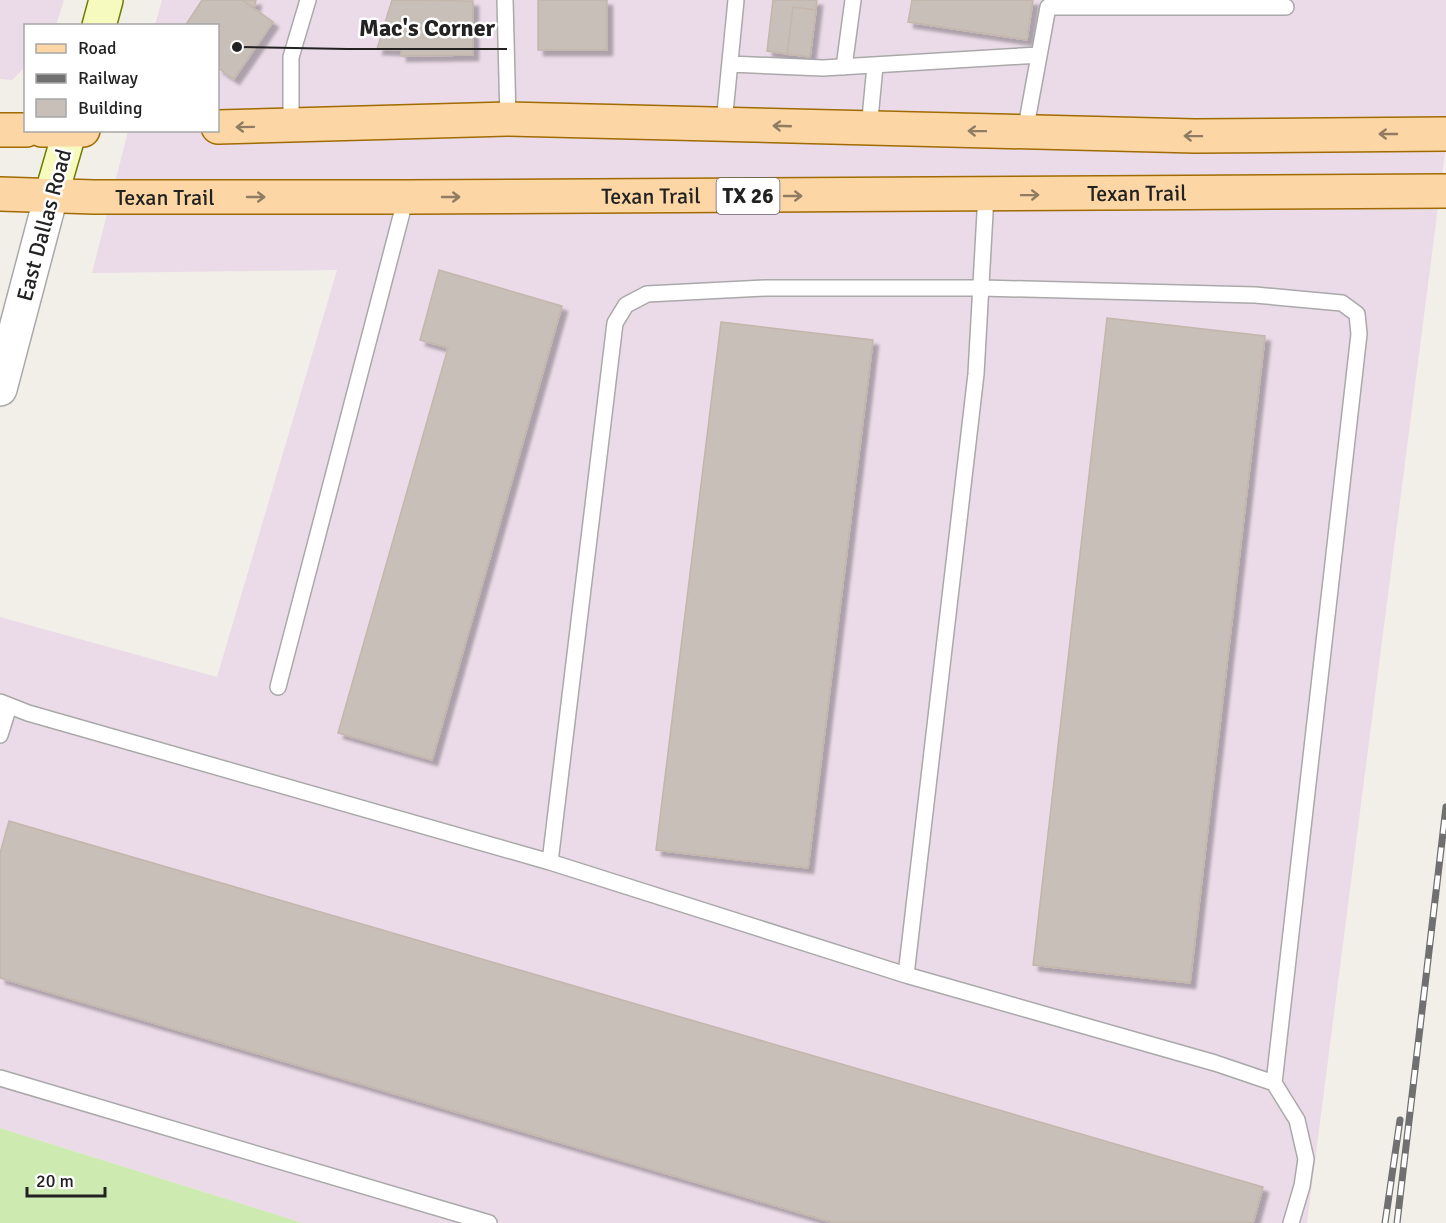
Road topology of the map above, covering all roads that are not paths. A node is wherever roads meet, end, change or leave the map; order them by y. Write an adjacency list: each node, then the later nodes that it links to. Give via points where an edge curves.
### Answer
1 (106, 0): 7 (main road)
2 (308, 0): 14 (lane, via 291,57)
3 (505, 0): 12 (lane)
4 (736, 0): 9 (lane)
5 (853, 0): 11 (lane)
6 (1286, 7): 8 (lane, via 1048,7)
7 (100, 24)
8 (1039, 55): 10 (lane); 20 (lane)
9 (729, 64): 11 (lane); 13 (lane)
10 (875, 66): 11 (lane); 16 (lane)
11 (844, 67)
12 (508, 119): 13 (main road); 14 (main road)
13 (724, 123): 16 (main road, one-way to 13)
14 (291, 126): 15 (main road, one-way to 15)
15 (219, 127)
16 (869, 129): 20 (main road, one-way to 16)
17 (0, 130): 18 (main road)
18 (24, 130)
19 (70, 132): 25 (main road, East Dallas Road)
20 (1025, 132): 21 (main road, one-way to 20, via 1195,136)
21 (1446, 134)
22 (1446, 191): 24 (main road, Texan Trail / TX 26, one-way to 22)
23 (0, 194): 25 (main road, Texan Trail / TX 26)
24 (986, 195): 26 (main road, Texan Trail / TX 26, one-way to 24); 27 (lane)
25 (51, 196): 26 (main road, Texan Trail / TX 26, one-way to 26); 28 (street, East Dallas Road)
26 (406, 197): 29 (lane)
27 (982, 288): 32 (lane, via 766,288 647,294 626,305 615,323); 33 (lane, via 976,374); 35 (lane, via 1255,295 1342,303 1357,314 1359,334)
28 (0, 389)
29 (278, 687)
30 (4, 704): 31 (lane); 32 (lane)
31 (0, 735)
32 (550, 862): 33 (lane)
33 (906, 975): 35 (lane, via 1215,1062)
34 (0, 1078): 36 (lane)
35 (1274, 1083): 37 (lane, via 1297,1120 1306,1159)
36 (489, 1223)
37 (1291, 1223)

